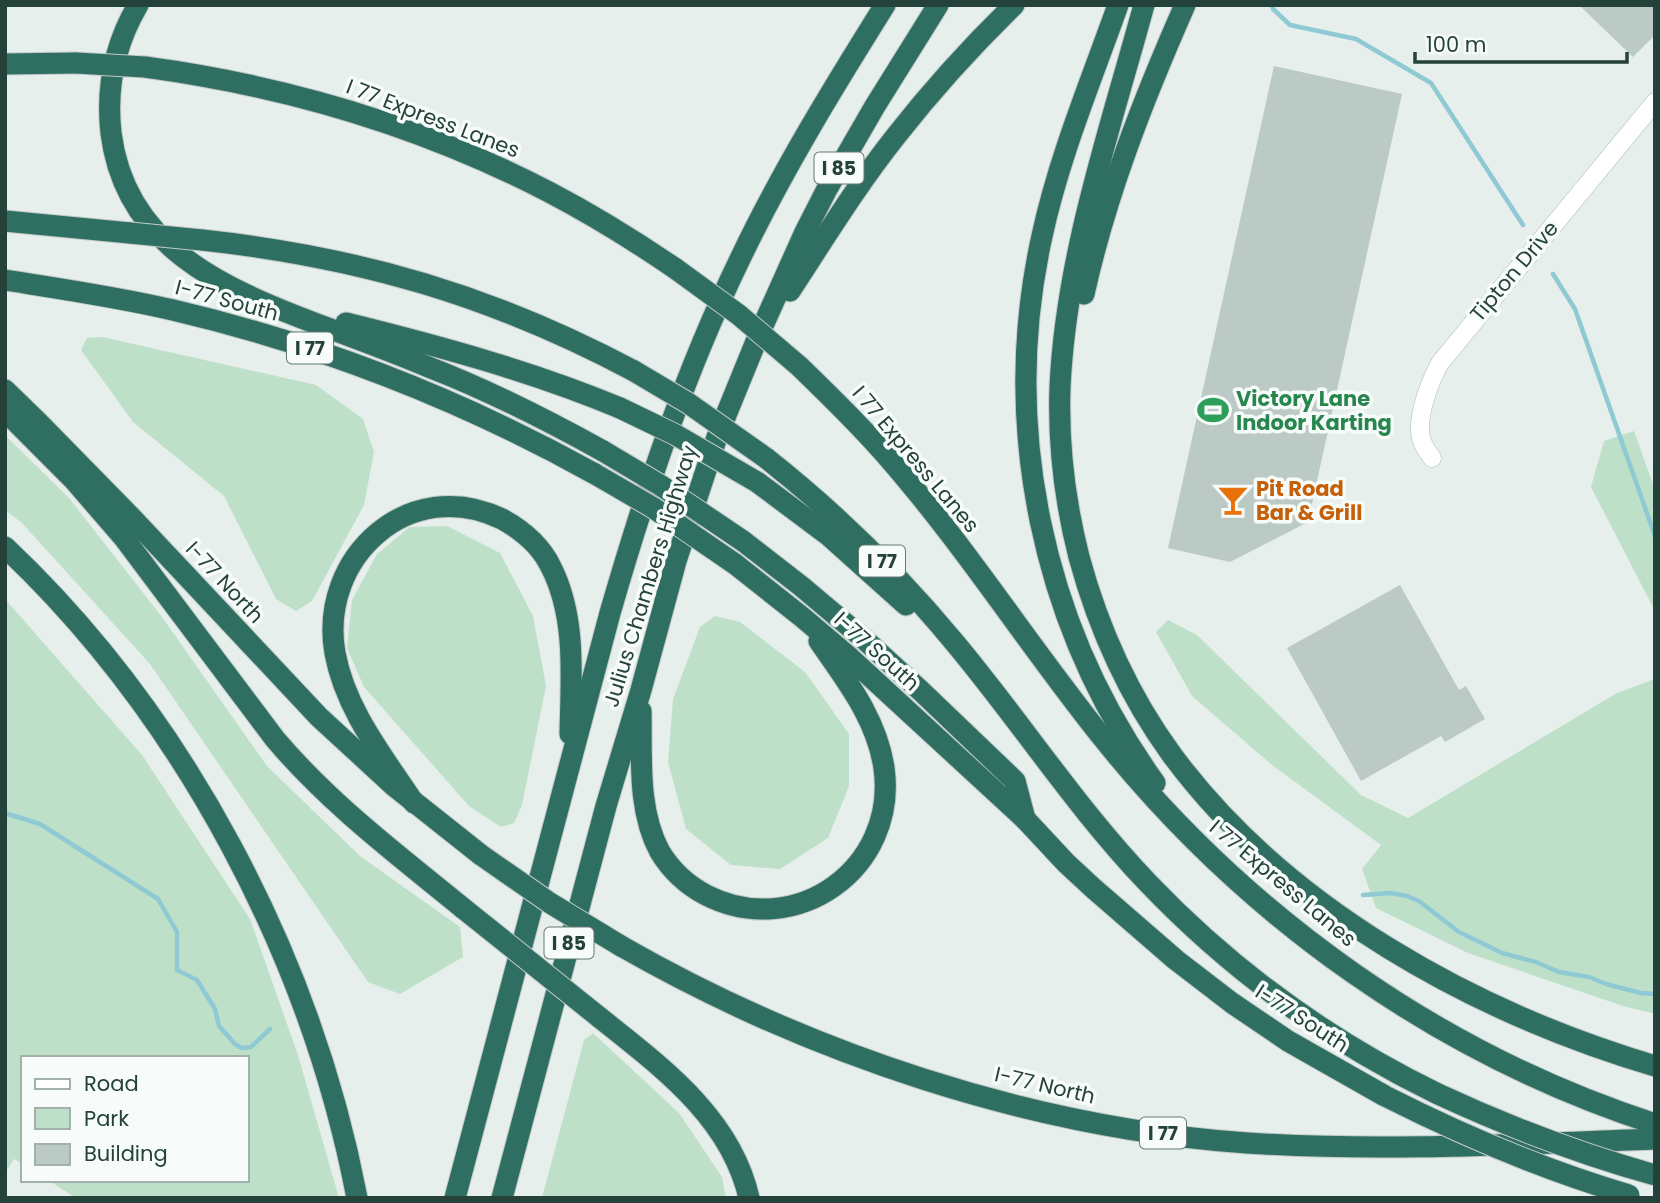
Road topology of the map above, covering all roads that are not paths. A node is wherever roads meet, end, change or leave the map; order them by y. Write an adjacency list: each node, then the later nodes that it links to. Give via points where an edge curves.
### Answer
1 (138, 5): 12 (highway, via 116,54 110,88 112,139 122,176 139,210 179,255 211,278)
2 (885, 5): 22 (highway, Julius Chambers Highway / I 85, via 763,211 691,369 629,547)
3 (938, 5): 13 (highway, Julius Chambers Highway / I 85, via 827,189)
4 (1014, 5): 13 (highway, via 894,138)
5 (1118, 5): 25 (highway, via 1063,159 1036,265 1025,383 1032,480 1056,584 1100,693 1146,770)
6 (1144, 5): 16 (highway, via 1074,272 1062,361)
7 (1185, 5): 16 (highway, via 1106,211)
8 (5, 64): 25 (highway, I 77 Express Lanes, bridge, via 76,63 227,80 379,120 481,159 550,192 676,269 799,366 858,424 959,547 1107,744)
9 (1655, 103): 17 (street, Tipton Drive, via 1440,363 1427,390 1420,428 1424,448)
10 (5, 221): 20 (highway, I 77, bridge, via 202,240 335,260 476,300 590,348 688,403 766,458 836,516 885,563)
11 (5, 280): 19 (highway, I-77 South / I 77, bridge, via 171,310 245,329 319,351 462,406 530,438 652,507)
12 (256, 300): 20 (highway, bridge, via 389,333 565,386 676,435 757,482 805,517 849,552); 24 (highway, bridge, via 471,385 540,417 669,491 801,586 921,691 1015,781)
13 (757, 339): 21 (highway, Julius Chambers Highway / I 85, via 697,497)
14 (5, 390): 23 (highway, I-77 North / I 77, via 106,490 319,717)
15 (5, 411): 34 (highway, bridge, via 124,538 275,739 316,785 662,1069 718,1128 736,1160)
16 (1060, 423): 26 (highway, via 1076,546 1110,647 1170,752 1229,822 1301,887 1415,964 1533,1023)
17 (1432, 458)
18 (5, 547): 31 (highway, via 125,681 177,755 233,850 310,1024)
19 (802, 617): 21 (highway, via 873,728 885,786 879,824 864,855 856,868 819,896 775,910 728,905 699,892 668,864 654,840 646,811); 24 (highway, I-77 South / I 77)
20 (983, 678): 29 (highway, I 77, bridge, via 1147,883 1198,933 1303,1017 1360,1052 1486,1116)
21 (641, 690): 33 (highway, Julius Chambers Highway / I 85)
22 (570, 765): 23 (highway, via 569,629 563,595 550,564 520,530 494,515 450,506 423,510 395,520 363,546 342,581 333,621 335,653 346,690 364,727); 32 (highway, Julius Chambers Highway / I 85)
23 (414, 803): 28 (highway, I-77 North / I 77, bridge, via 550,903 705,992 841,1051 942,1084 1091,1122 1243,1143 1353,1148)
24 (1025, 819): 30 (highway, I-77 South / I 77, bridge, via 1149,938 1288,1041 1444,1125 1508,1153)
25 (1224, 870): 27 (highway, I 77 Express Lanes, via 1306,939 1421,1017 1576,1095)
26 (1655, 1066)
27 (1655, 1124)
28 (1655, 1139)
29 (1655, 1175)
30 (1635, 1196)
31 (357, 1198)
32 (455, 1198)
33 (502, 1198)
34 (749, 1198)

